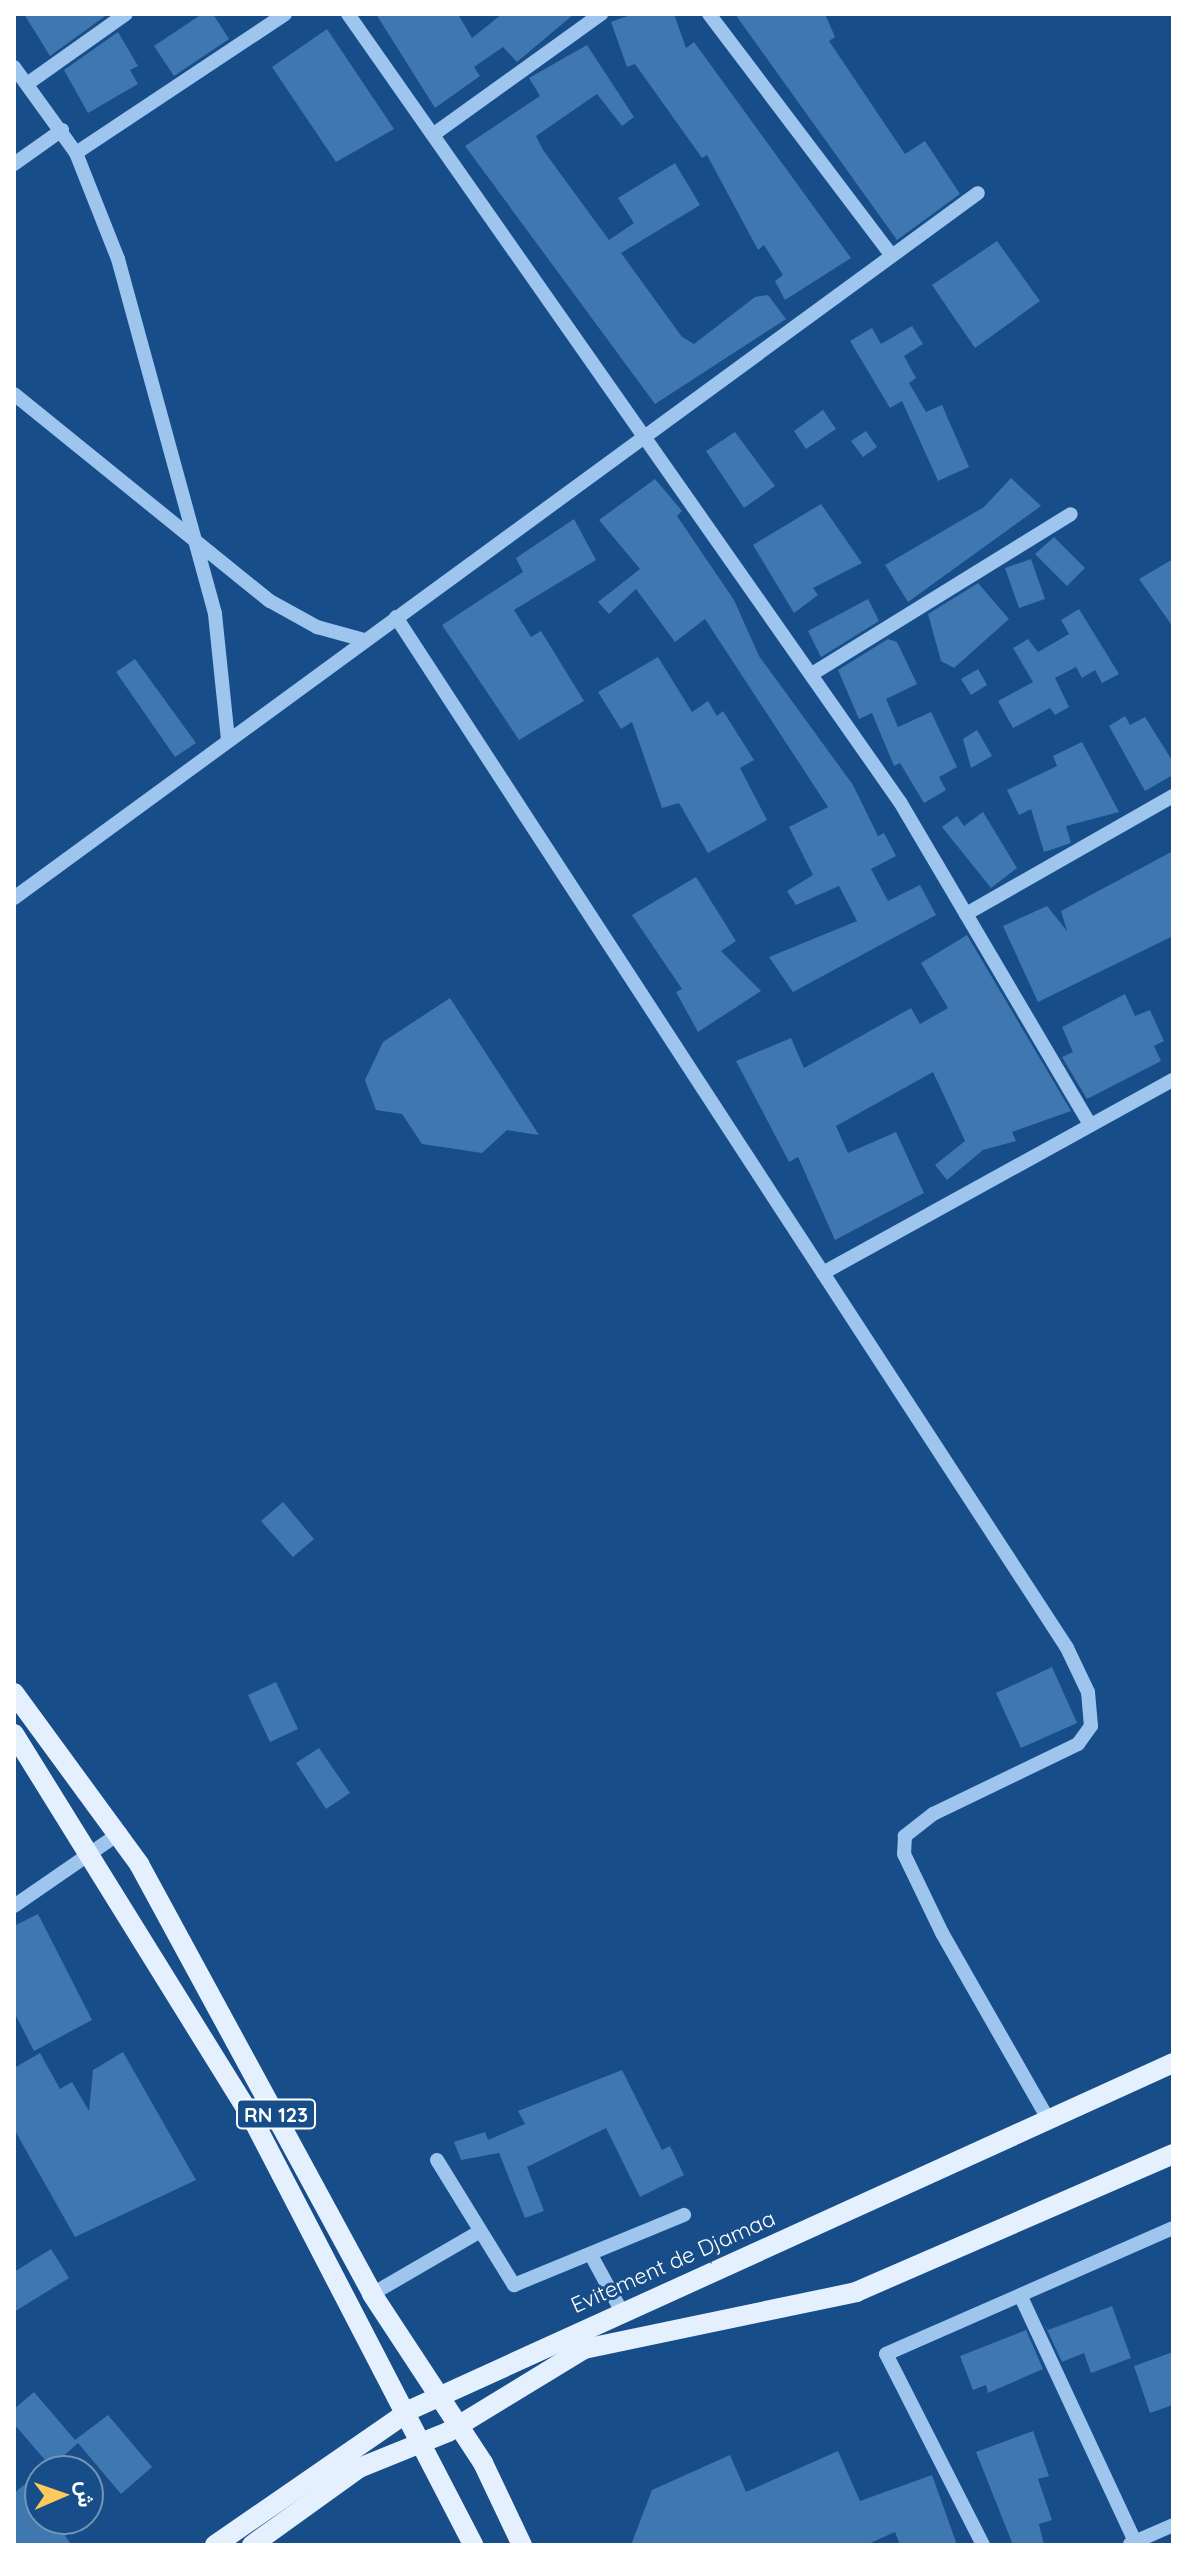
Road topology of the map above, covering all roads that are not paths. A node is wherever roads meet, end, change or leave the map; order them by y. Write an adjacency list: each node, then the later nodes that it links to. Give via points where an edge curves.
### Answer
1 (126, 14): 7 (street)
2 (285, 14): 10 (street)
3 (348, 14): 9 (street)
4 (601, 14): 9 (street)
5 (709, 14): 13 (street)
6 (14, 67): 7 (street)
7 (27, 84): 8 (street)
8 (62, 130): 10 (street); 11 (street)
9 (434, 134): 15 (street)
10 (76, 153): 17 (street, via 118,259)
11 (14, 164)
12 (978, 193): 13 (street)
13 (892, 256): 15 (street)
14 (14, 394): 17 (street)
15 (648, 434): 18 (street); 20 (street)
16 (1071, 514): 20 (street)
17 (195, 542): 19 (street, via 270,601 317,627); 21 (street, via 215,614)
18 (396, 617): 19 (street); 27 (street)
19 (364, 640): 21 (street)
20 (812, 674): 24 (street)
21 (228, 739): 23 (street)
22 (1173, 796): 24 (street)
23 (14, 898)
24 (966, 914): 26 (street)
25 (1173, 1080): 26 (street)
26 (1090, 1124): 27 (street)
27 (823, 1273): 34 (street, via 1067,1648 1088,1692 1091,1726 1078,1744 933,1814 905,1836 904,1854 935,1919)
28 (14, 1693): 30 (main road, RN 123)
29 (14, 1734): 31 (main road, RN 123)
30 (120, 1833): 31 (street); 41 (main road, RN 123)
31 (92, 1853): 32 (street); 45 (main road, RN 123, via 251,2116)
32 (14, 1906)
33 (1173, 2063): 34 (main road, Evitement de Djamaa)
34 (1048, 2119): 43 (main road, Evitement de Djamaa)
35 (1173, 2154): 46 (main road, Evitement de Djamaa, via 856,2292 584,2349)
36 (437, 2160): 39 (street)
37 (684, 2215): 40 (street)
38 (1173, 2228): 42 (street)
39 (479, 2232): 40 (street, via 514,2285); 41 (street)
40 (591, 2255): 43 (street)
41 (372, 2294): 44 (main road, RN 123)
42 (1021, 2297): 49 (street); 54 (street, via 886,2354)
43 (622, 2312): 44 (main road, Evitement de Djamaa)
44 (436, 2397): 45 (main road, Evitement de Djamaa); 46 (main road, RN 123)
45 (405, 2413): 47 (main road, RN 123); 50 (main road, Evitement de Djamaa)
46 (457, 2426): 47 (main road, Evitement de Djamaa); 53 (main road, RN 123)
47 (417, 2444): 51 (main road, Evitement de Djamaa, via 359,2468); 52 (main road, RN 123)
48 (1173, 2525): 49 (street)
49 (1132, 2543)
50 (215, 2545)
51 (252, 2545)
52 (473, 2545)
53 (522, 2545)
54 (983, 2545)

